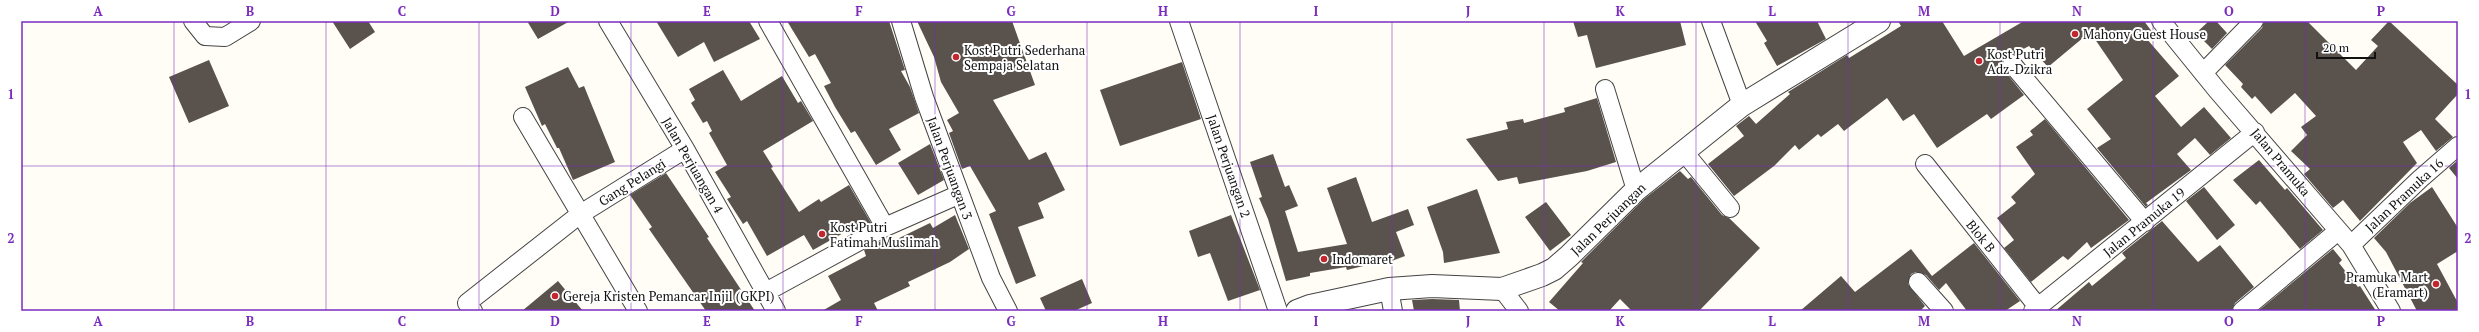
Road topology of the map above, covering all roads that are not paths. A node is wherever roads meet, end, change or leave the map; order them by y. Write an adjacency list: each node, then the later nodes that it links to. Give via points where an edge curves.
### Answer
1 (193, 21): 2 (street, via 205,36 225,37)
2 (251, 21)
3 (608, 21): 18 (street, Jalan Perjuangan 4)
4 (768, 21): 26 (street)
5 (901, 21): 22 (street, Jalan Perjuangan 3, via 924,97)
6 (1179, 21): 39 (street, Jalan Perjuangan 2)
7 (1711, 21): 14 (street)
8 (1879, 21): 14 (street, Jalan Perjuangan)
9 (2161, 21): 12 (street, Jalan Pramuka)
10 (2254, 21): 12 (street)
11 (2012, 64): 25 (street)
12 (2203, 73): 16 (street, Jalan Pramuka)
13 (1605, 89): 21 (street)
14 (1742, 105): 19 (street, Jalan Perjuangan)
15 (523, 117): 24 (street)
16 (2255, 132): 25 (street, Jalan Pramuka 19); 27 (street, Jalan Pramuka)
17 (2458, 146): 28 (street, Jalan Pramuka 16)
18 (685, 148): 24 (street, Gang Pelangi); 32 (street, Jalan Perjuangan 4)
19 (1684, 152): 21 (street, Jalan Perjuangan); 23 (street)
20 (1925, 164): 34 (street, Blok B)
21 (1636, 190): 31 (street, Jalan Perjuangan, via 1554,269)
22 (960, 194): 26 (street); 38 (street, Jalan Perjuangan 3, via 991,278)
23 (1730, 208)
24 (579, 215): 35 (street, Gang Pelangi, via 467,303); 36 (street)
25 (2145, 222): 34 (street, Jalan Pramuka 19)
26 (885, 228): 32 (street)
27 (2338, 230): 28 (street, Jalan Pramuka); 43 (street)
28 (2351, 244): 44 (street, Jalan Pramuka)
29 (1918, 282): 42 (street)
30 (1389, 289): 31 (street, Jalan Perjuangan, via 1432,286); 33 (street, Jalan Perjuangan); 40 (street)
31 (1502, 289): 41 (street)
32 (764, 293): 37 (street, Jalan Perjuangan 4)
33 (1306, 309)
34 (2036, 309)
35 (473, 311)
36 (638, 311)
37 (776, 311)
38 (1008, 311)
39 (1278, 311)
40 (1393, 311)
41 (1519, 311)
42 (1944, 311)
43 (2242, 311)
44 (2391, 311)

